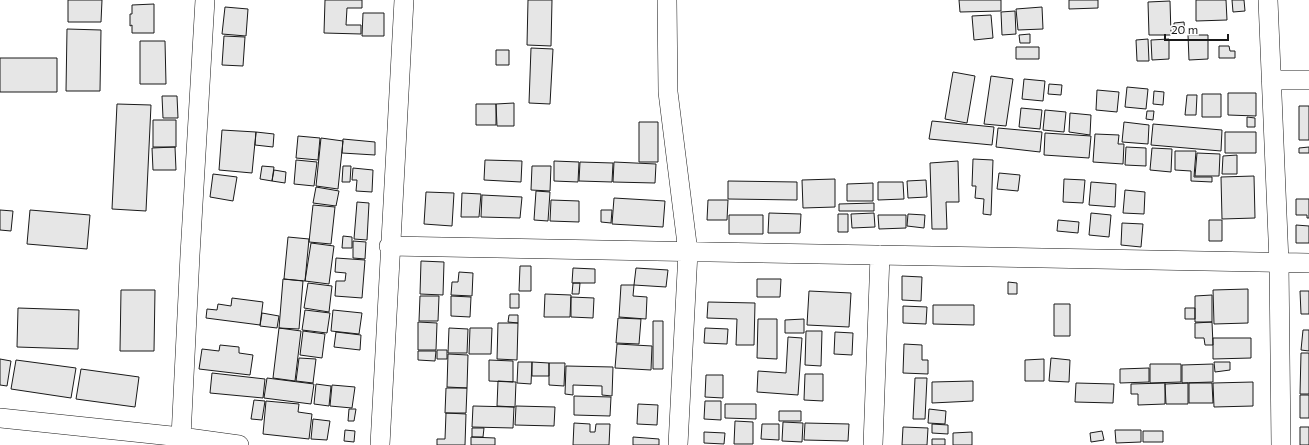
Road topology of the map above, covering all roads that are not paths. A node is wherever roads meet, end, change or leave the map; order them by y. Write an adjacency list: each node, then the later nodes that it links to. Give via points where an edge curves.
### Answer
1 (205, 0): 13 (street)
2 (404, 0): 7 (street)
3 (667, 0): 8 (street, via 668,92)
4 (1268, 0): 5 (street)
5 (1271, 80): 6 (street); 10 (street)
6 (1309, 80)
7 (389, 246): 8 (street); 15 (street)
8 (688, 252): 9 (street); 16 (street)
9 (880, 255): 10 (street); 17 (street)
10 (1279, 262): 11 (street); 18 (street)
11 (1309, 263)
12 (0, 418): 13 (street)
13 (181, 437): 14 (street)
14 (239, 445)
15 (380, 445)
16 (678, 445)
17 (874, 445)
18 (1281, 445)

